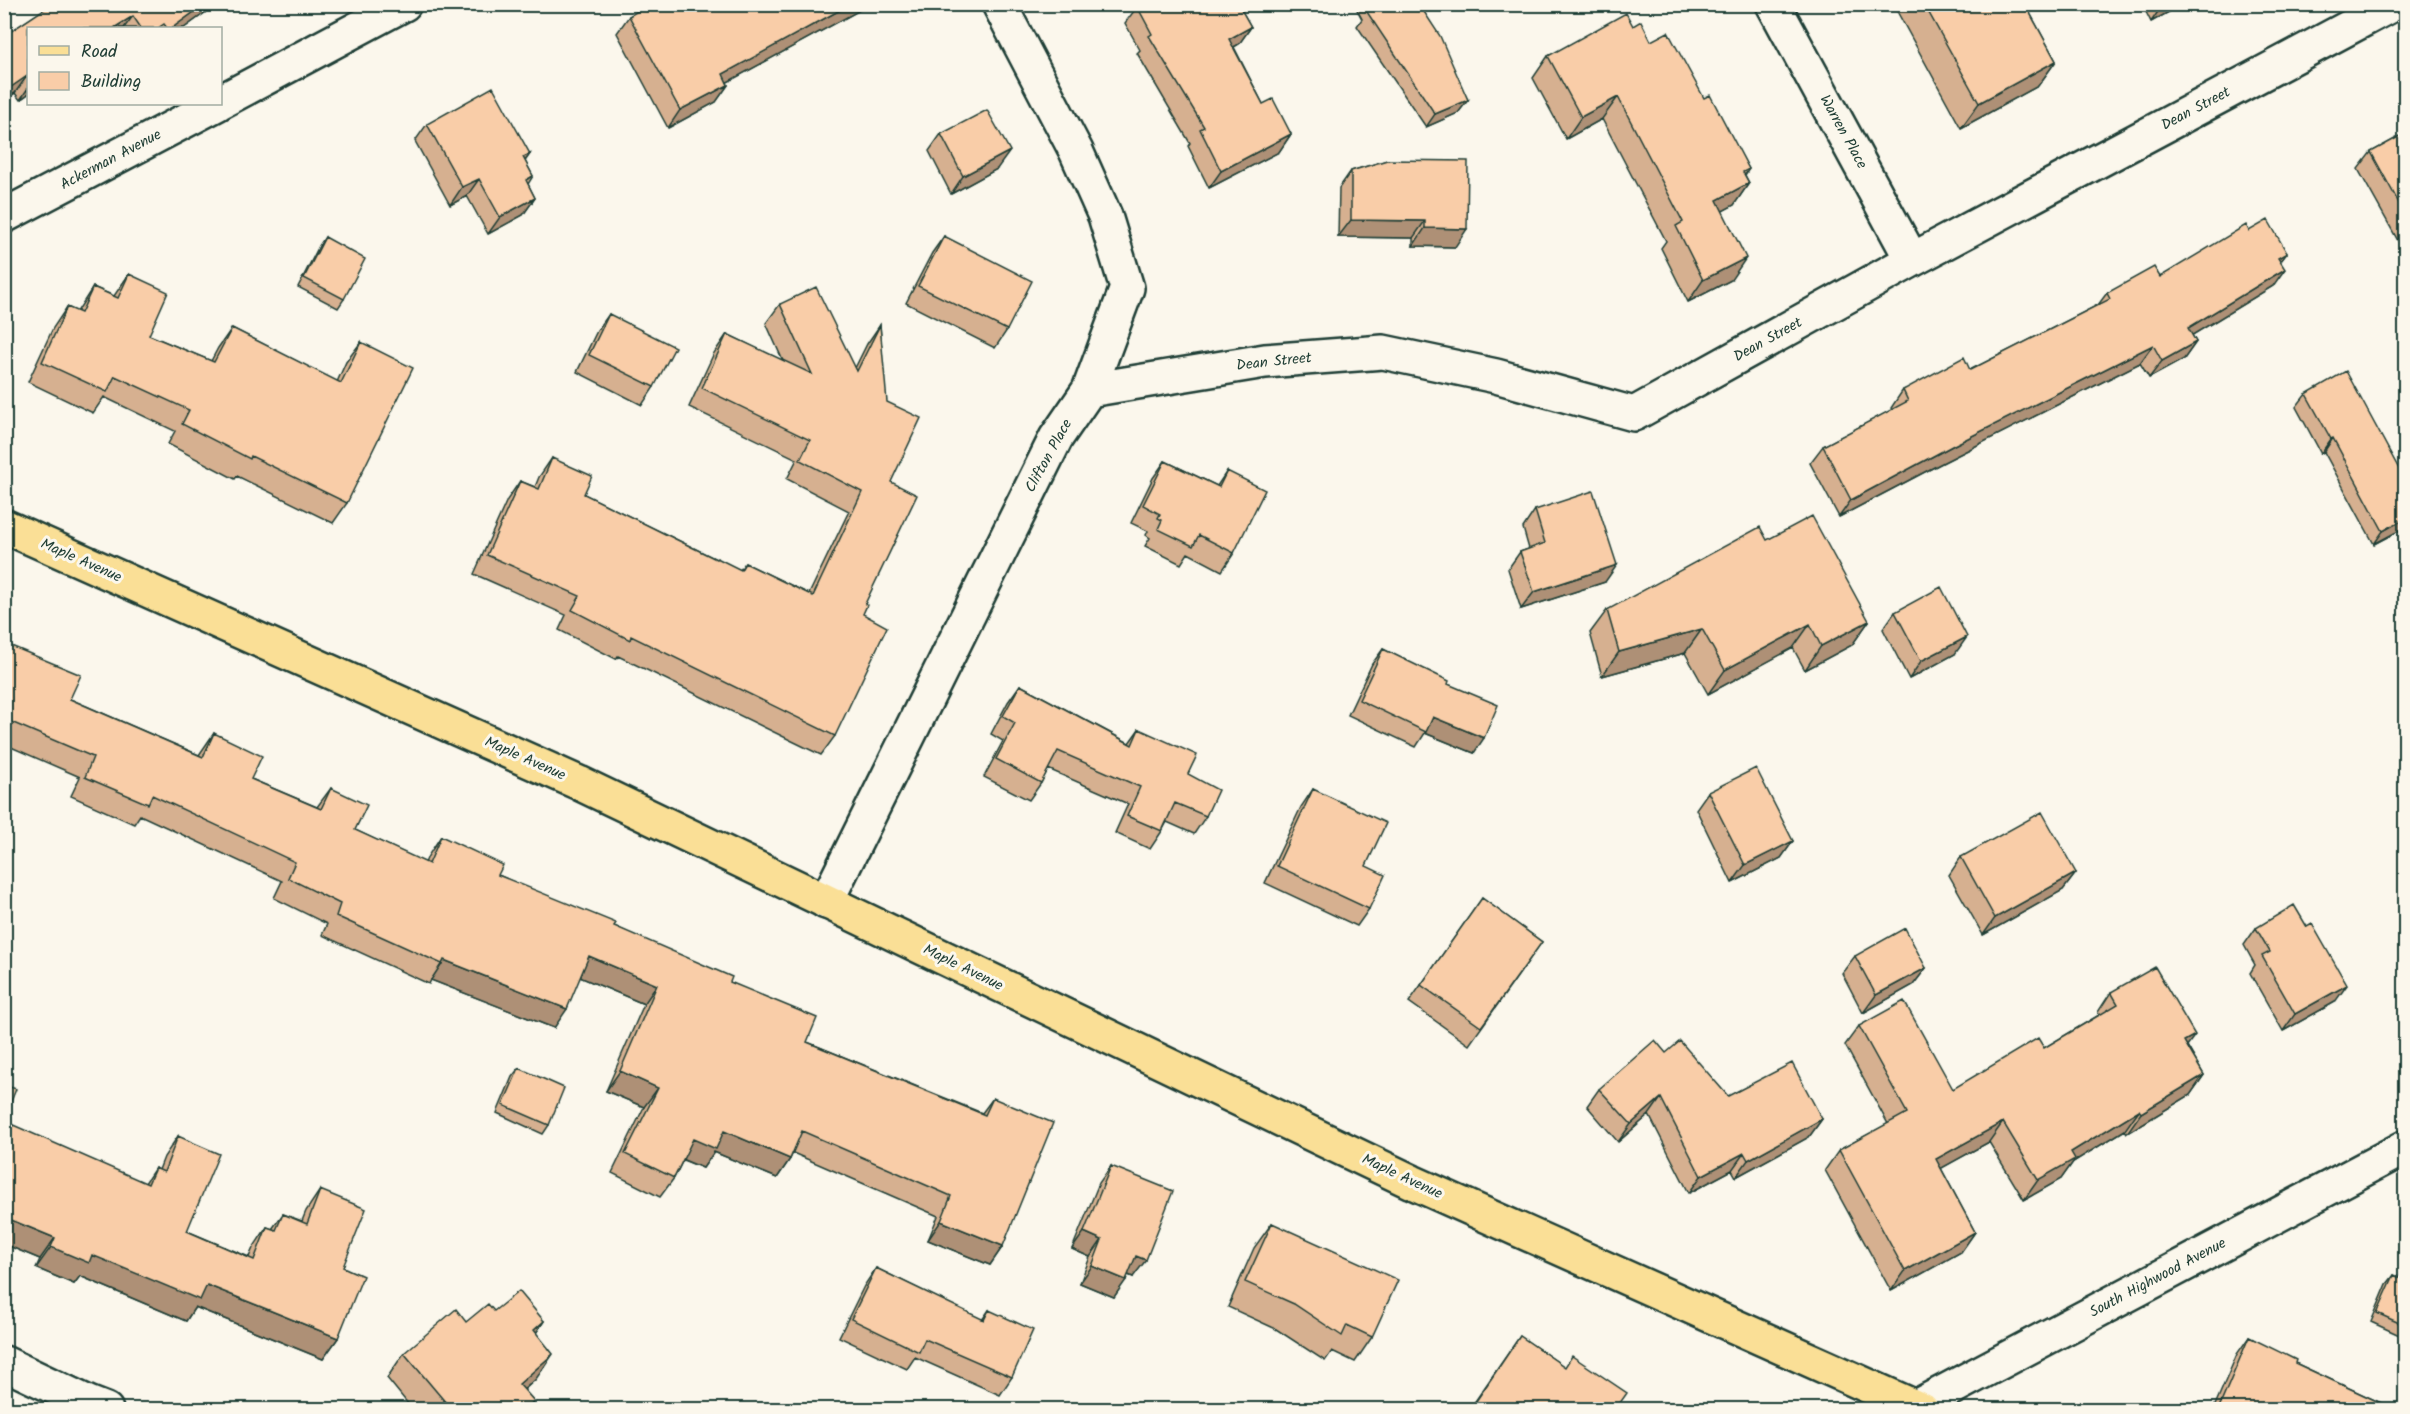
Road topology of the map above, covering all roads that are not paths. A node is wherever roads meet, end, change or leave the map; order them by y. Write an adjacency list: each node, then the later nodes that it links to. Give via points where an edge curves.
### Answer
1 (404, 4): 5 (street, Ackerman Avenue)
2 (999, 4): 9 (street, Clifton Place, via 1076,151 1104,216 1127,288)
3 (1773, 4): 8 (street, Warren Place)
4 (2375, 8): 8 (street, Dean Street)
5 (222, 101)
6 (215, 105): 7 (street, Ackerman Avenue)
7 (4, 216)
8 (1912, 260): 9 (street, Dean Street, via 1634,414 1496,376 1383,352 1265,361)
9 (1089, 390): 11 (street, Clifton Place, via 1056,438)
10 (4, 526): 11 (main road, Maple Avenue, via 568,778)
11 (826, 902): 14 (main road, Maple Avenue, via 1412,1182)
12 (2406, 1147): 14 (street, South Highwood Avenue)
13 (4, 1363): 15 (street)
14 (1916, 1408)
15 (106, 1410)

